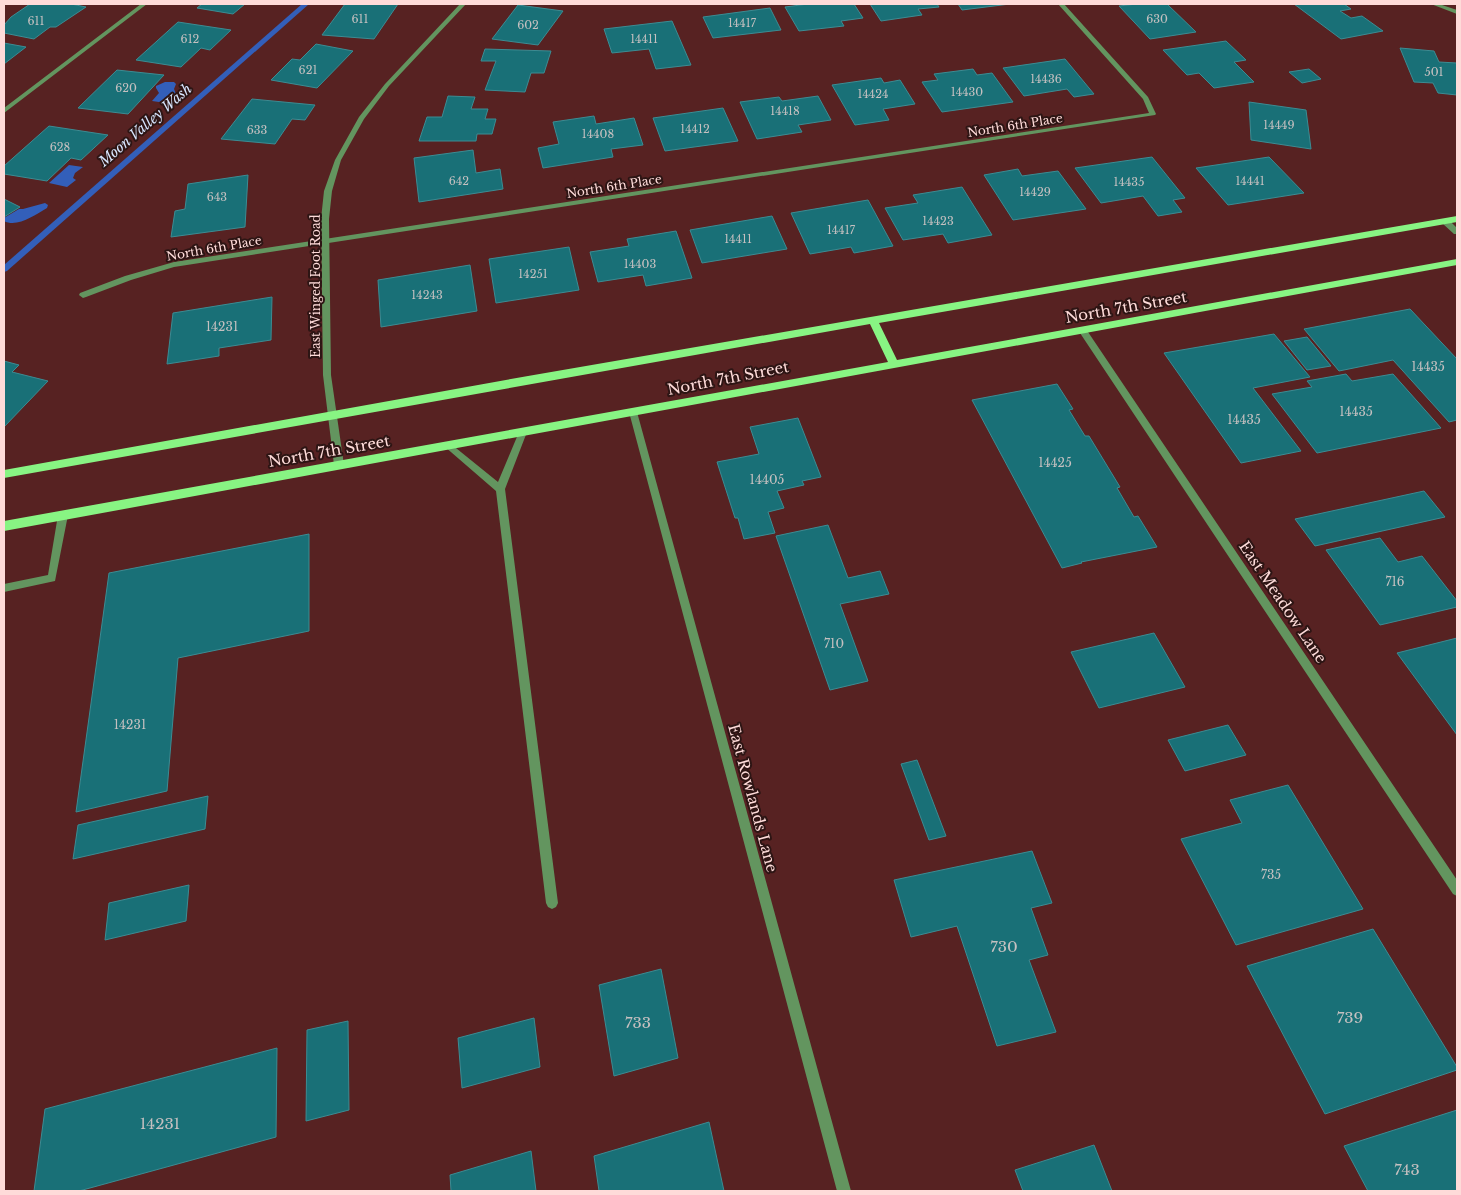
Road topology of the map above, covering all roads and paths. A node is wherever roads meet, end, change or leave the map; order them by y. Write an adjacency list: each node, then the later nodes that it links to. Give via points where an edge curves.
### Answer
1 (144, 4): 6 (street)
2 (463, 4): 10 (street, East Winged Foot Road, via 387,85 346,141 328,191)
3 (1061, 4): 10 (street, North 6th Place, via 1146,98 1153,114)
4 (1434, 4): 5 (street)
5 (1457, 12)
6 (4, 110)
7 (1457, 219): 8 (main road, North 7th Street)
8 (1445, 221): 9 (street); 13 (main road, North 7th Street)
9 (1457, 232)
10 (325, 242): 12 (street, North 6th Place, via 174,265); 17 (street, East Winged Foot Road, via 326,375)
11 (1457, 262): 14 (main road, North 7th Street)
12 (83, 295)
13 (873, 321): 15 (main road); 17 (main road, North 7th Street)
14 (1083, 331): 15 (main road, North 7th Street); 26 (street, East Meadow Lane)
15 (894, 364): 16 (main road, North 7th Street)
16 (633, 412): 18 (main road, North 7th Street); 28 (street, East Rowlands Lane)
17 (332, 414): 20 (street, East Winged Foot Road); 21 (main road, North 7th Street)
18 (522, 432): 19 (main road, North 7th Street); 22 (street)
19 (448, 446): 20 (main road, North 7th Street); 22 (street)
20 (338, 465): 23 (main road, North 7th Street)
21 (4, 474)
22 (500, 489): 27 (street)
23 (63, 515): 24 (main road, North 7th Street); 25 (street, via 52,578)
24 (4, 526)
25 (4, 588)
26 (1457, 890)
27 (552, 903)
28 (844, 1191)

